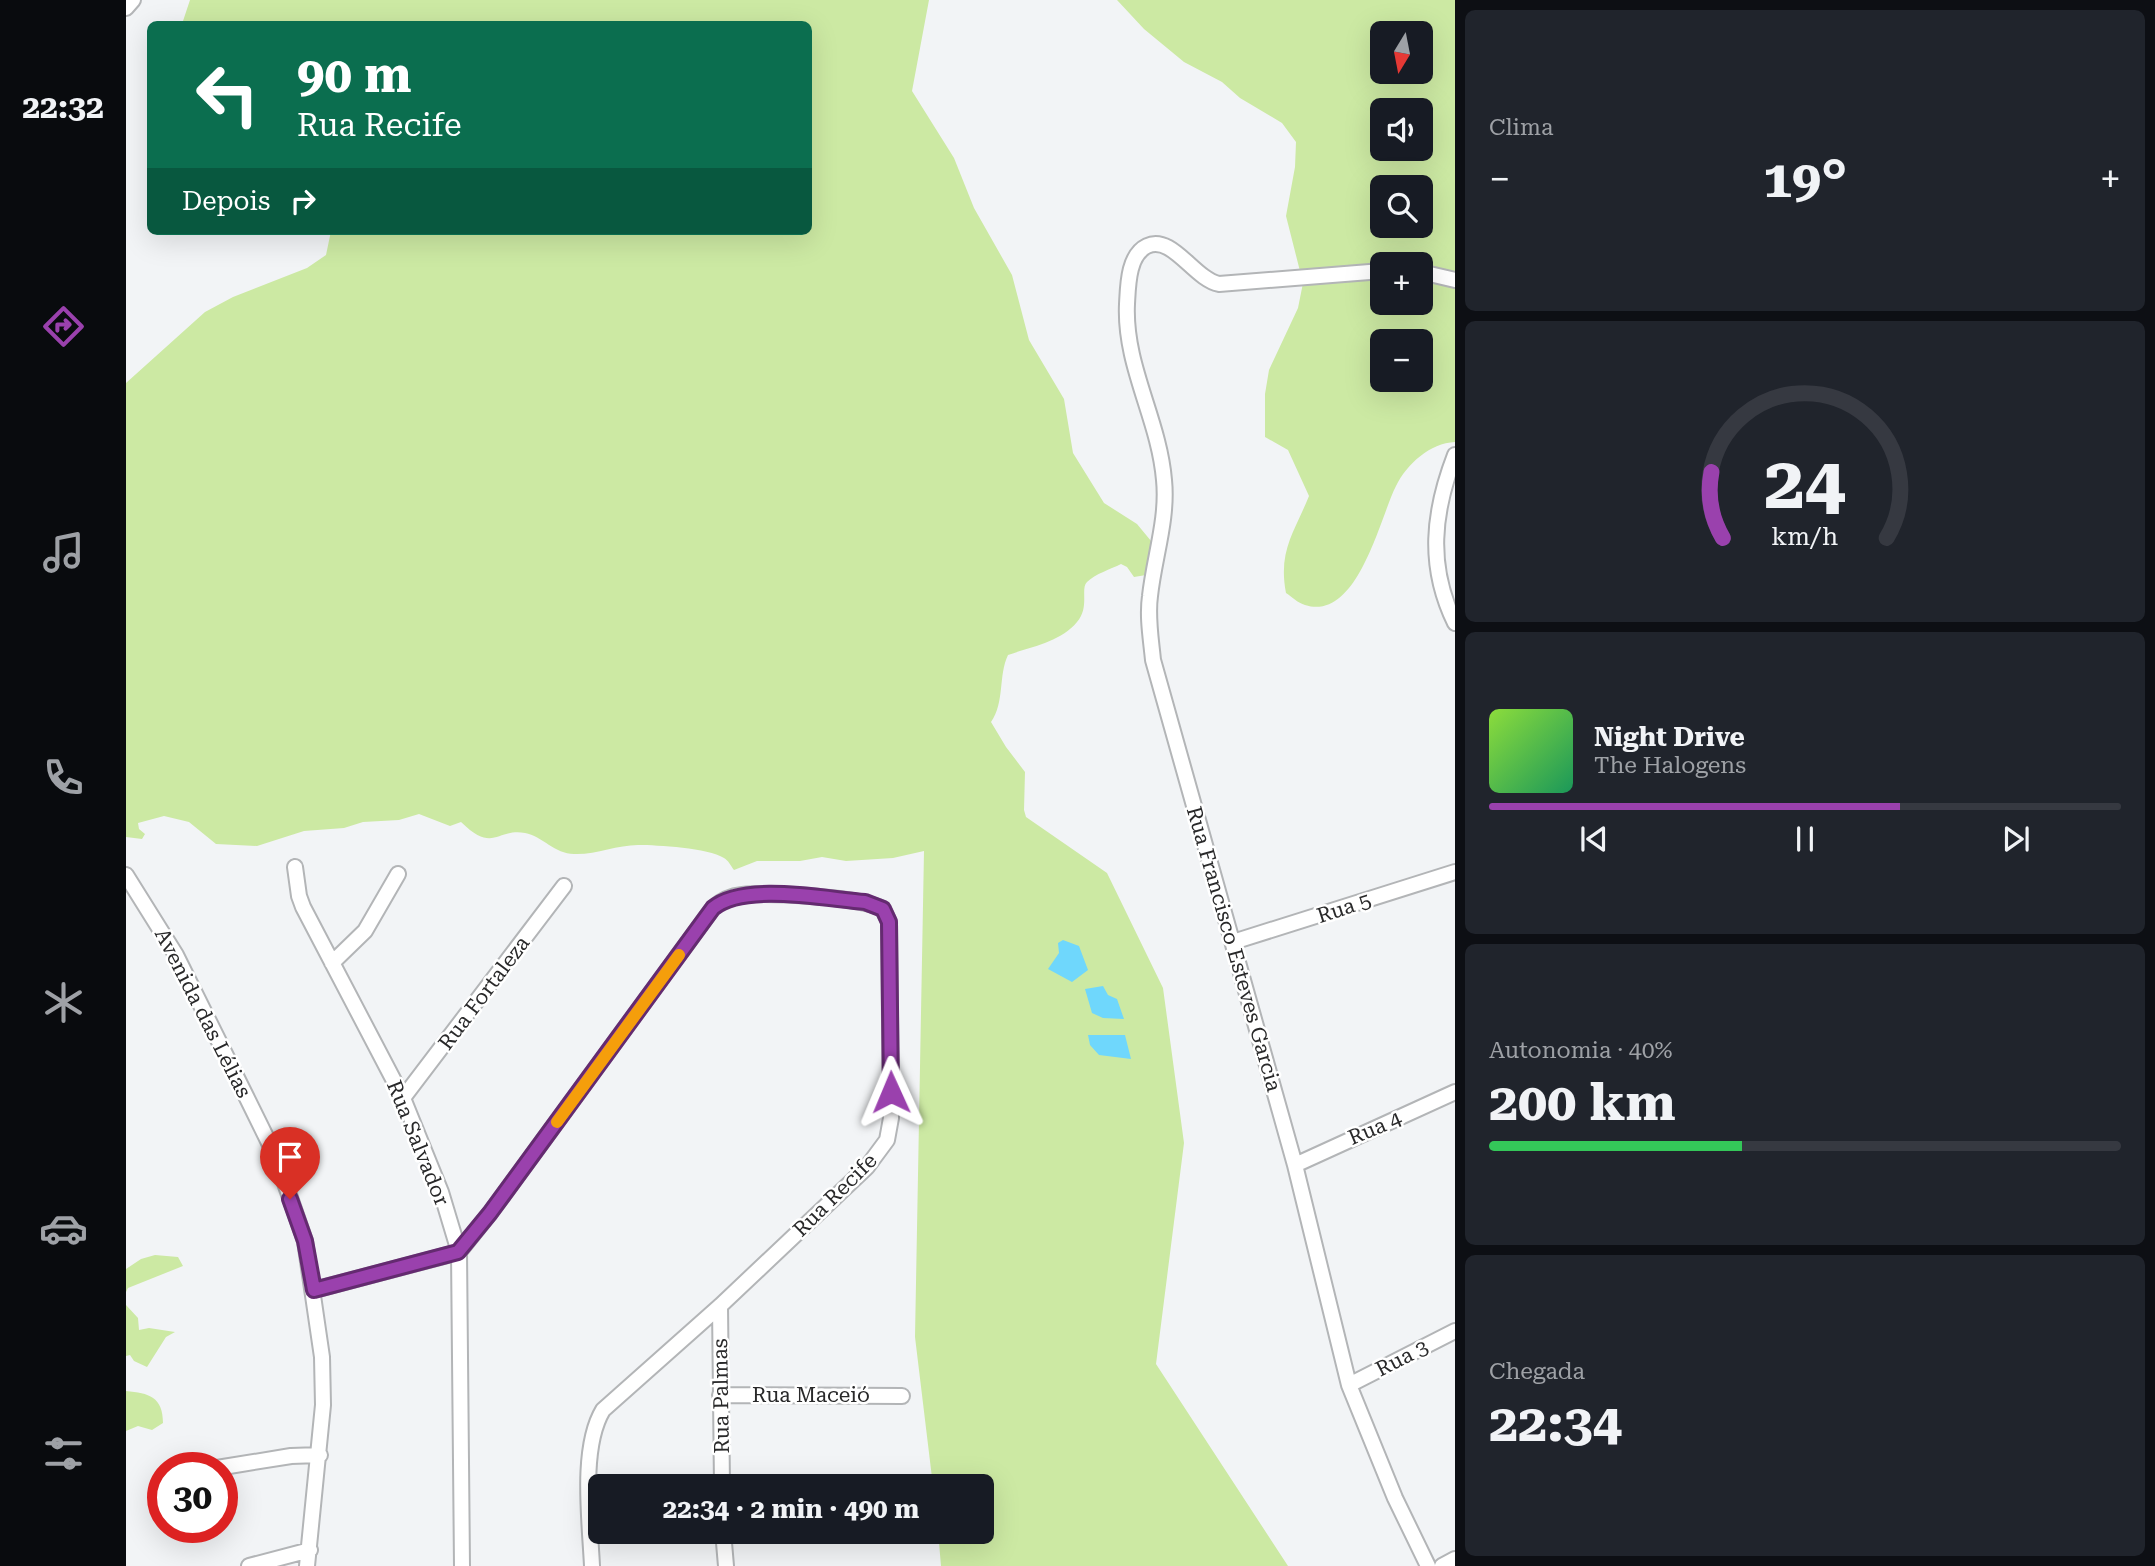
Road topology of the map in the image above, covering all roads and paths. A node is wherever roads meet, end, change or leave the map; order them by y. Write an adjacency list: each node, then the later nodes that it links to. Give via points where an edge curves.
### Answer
1 (133, 0): 2 (street)
2 (126, 8)
3 (1370, 272): 13 (street, Rua Francisco Esteves Garcia, via 1219,284 1205,280 1167,247 1151,244 1134,260 1126,318 1131,356 1157,434 1165,492 1149,600 1153,660)
4 (1433, 274): 5 (street)
5 (1455, 279)
6 (1455, 454): 7 (street, via 1442,488 1434,536 1436,564)
7 (1455, 623)
8 (295, 867): 14 (street, Rua Salvador, via 303,907)
9 (1455, 872): 13 (street, Rua 5)
10 (398, 874): 14 (street, via 365,931)
11 (126, 875): 19 (street, Avenida das Lélias, via 176,955 276,1157 305,1241)
12 (564, 886): 16 (street, Rua Fortaleza)
13 (1233, 942): 17 (street, Rua Francisco Esteves Garcia)
14 (332, 963): 16 (street, Rua Salvador)
15 (1455, 1092): 17 (street, Rua 4)
16 (403, 1098): 18 (street, Rua Salvador, via 441,1192)
17 (1294, 1164): 22 (street, Rua Francisco Esteves Garcia)
18 (458, 1252): 19 (street); 20 (street, Rua Recife, via 720,902 743,895 797,896 877,906 889,922 891,1118 887,1140 867,1167); 33 (street, Rua Salvador)
19 (314, 1290): 25 (street, Avenida das Lélias, via 322,1357)
20 (720, 1306): 23 (street, Rua Palmas); 34 (street, Rua Recife, via 600,1416 590,1461)
21 (1455, 1331): 22 (street, Rua 3)
22 (1349, 1385): 36 (street, Rua Francisco Esteves Garcia)
23 (720, 1395): 24 (street, Rua Maceió); 27 (street, Rua Palmas)
24 (902, 1396)
25 (320, 1455): 26 (street); 29 (street, Avenida das Lélias)
26 (238, 1465)
27 (722, 1474)
28 (725, 1544): 35 (street)
29 (310, 1550): 31 (street); 32 (street, Avenida das Lélias)
30 (1455, 1559): 37 (street)
31 (249, 1566)
32 (307, 1566)
33 (462, 1566)
34 (592, 1566)
35 (726, 1566)
36 (1428, 1566)
37 (1442, 1566)

